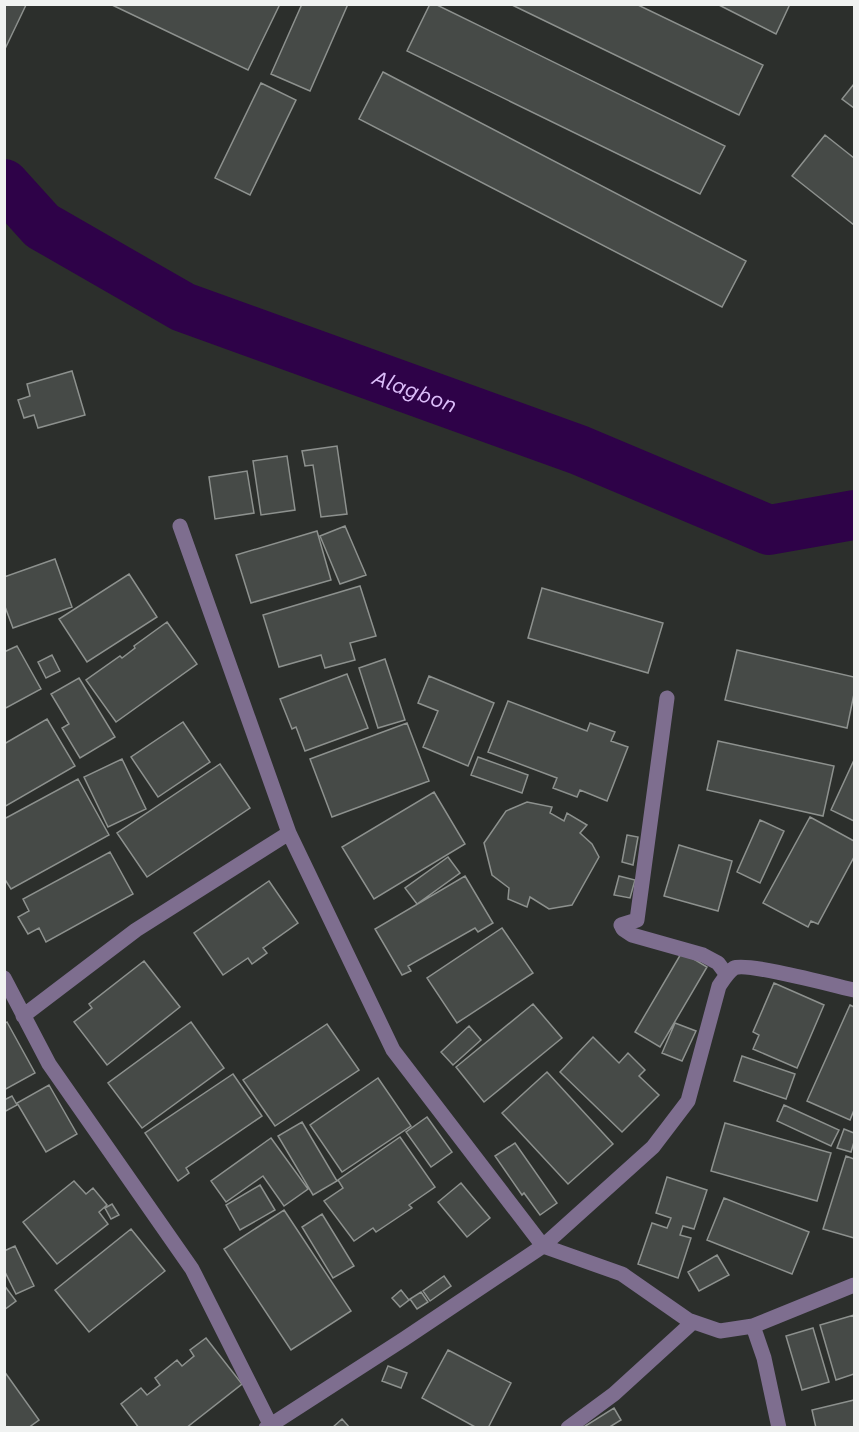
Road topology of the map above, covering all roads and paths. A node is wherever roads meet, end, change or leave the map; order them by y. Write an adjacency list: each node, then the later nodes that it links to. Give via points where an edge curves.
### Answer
1 (180, 526): 3 (street)
2 (667, 698): 4 (street, via 637,920 621,925 632,935 704,955 718,963)
3 (289, 833): 7 (street, via 136,930); 8 (street, via 393,1050)
4 (727, 975): 6 (street, via 743,966); 8 (street, via 719,986 688,1101 653,1147)
5 (4, 978): 7 (street)
6 (855, 990)
7 (23, 1016): 12 (street, via 49,1064 192,1269)
8 (543, 1246): 10 (street, via 622,1274); 12 (street)
9 (855, 1285): 11 (street)
10 (693, 1322): 11 (street, via 720,1331); 13 (street, via 614,1394)
11 (753, 1326): 14 (street)
12 (268, 1426)
13 (568, 1428)
14 (779, 1428)

